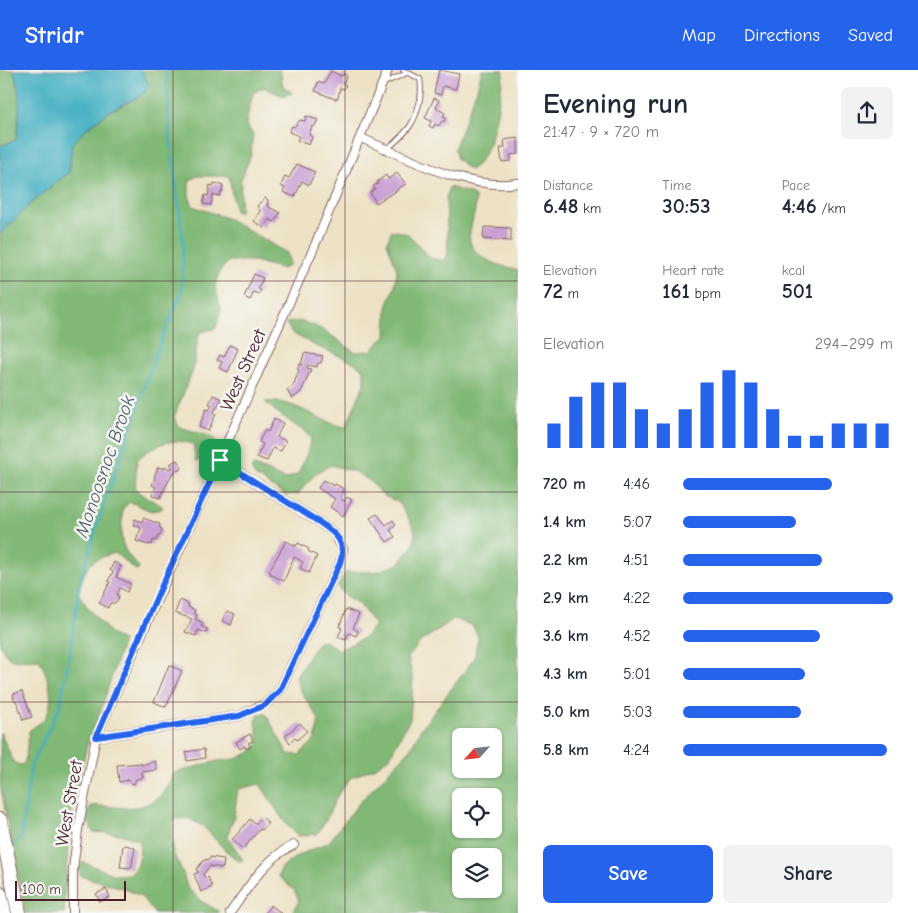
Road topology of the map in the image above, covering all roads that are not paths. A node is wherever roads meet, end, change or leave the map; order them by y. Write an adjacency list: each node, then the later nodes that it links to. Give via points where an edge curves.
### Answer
1 (388, 70): 3 (street, West Street)
2 (405, 71): 3 (lane); 5 (lane, via 420,79 421,90 410,125)
3 (384, 83): 4 (street, West Street)
4 (361, 138): 5 (street); 7 (street, West Street)
5 (388, 149): 6 (street, via 478,184)
6 (518, 183)
7 (220, 460): 8 (street, West Street); 8 (street, via 334,533 343,549 340,563 280,690 270,701 239,716)
8 (96, 737): 14 (street, West Street, via 78,830 73,869)
9 (1, 826): 13 (highway)
10 (294, 845): 15 (street, via 280,852 266,866)
11 (0, 894): 12 (highway)
12 (4, 913)
13 (19, 913)
14 (73, 913)
15 (230, 913)

